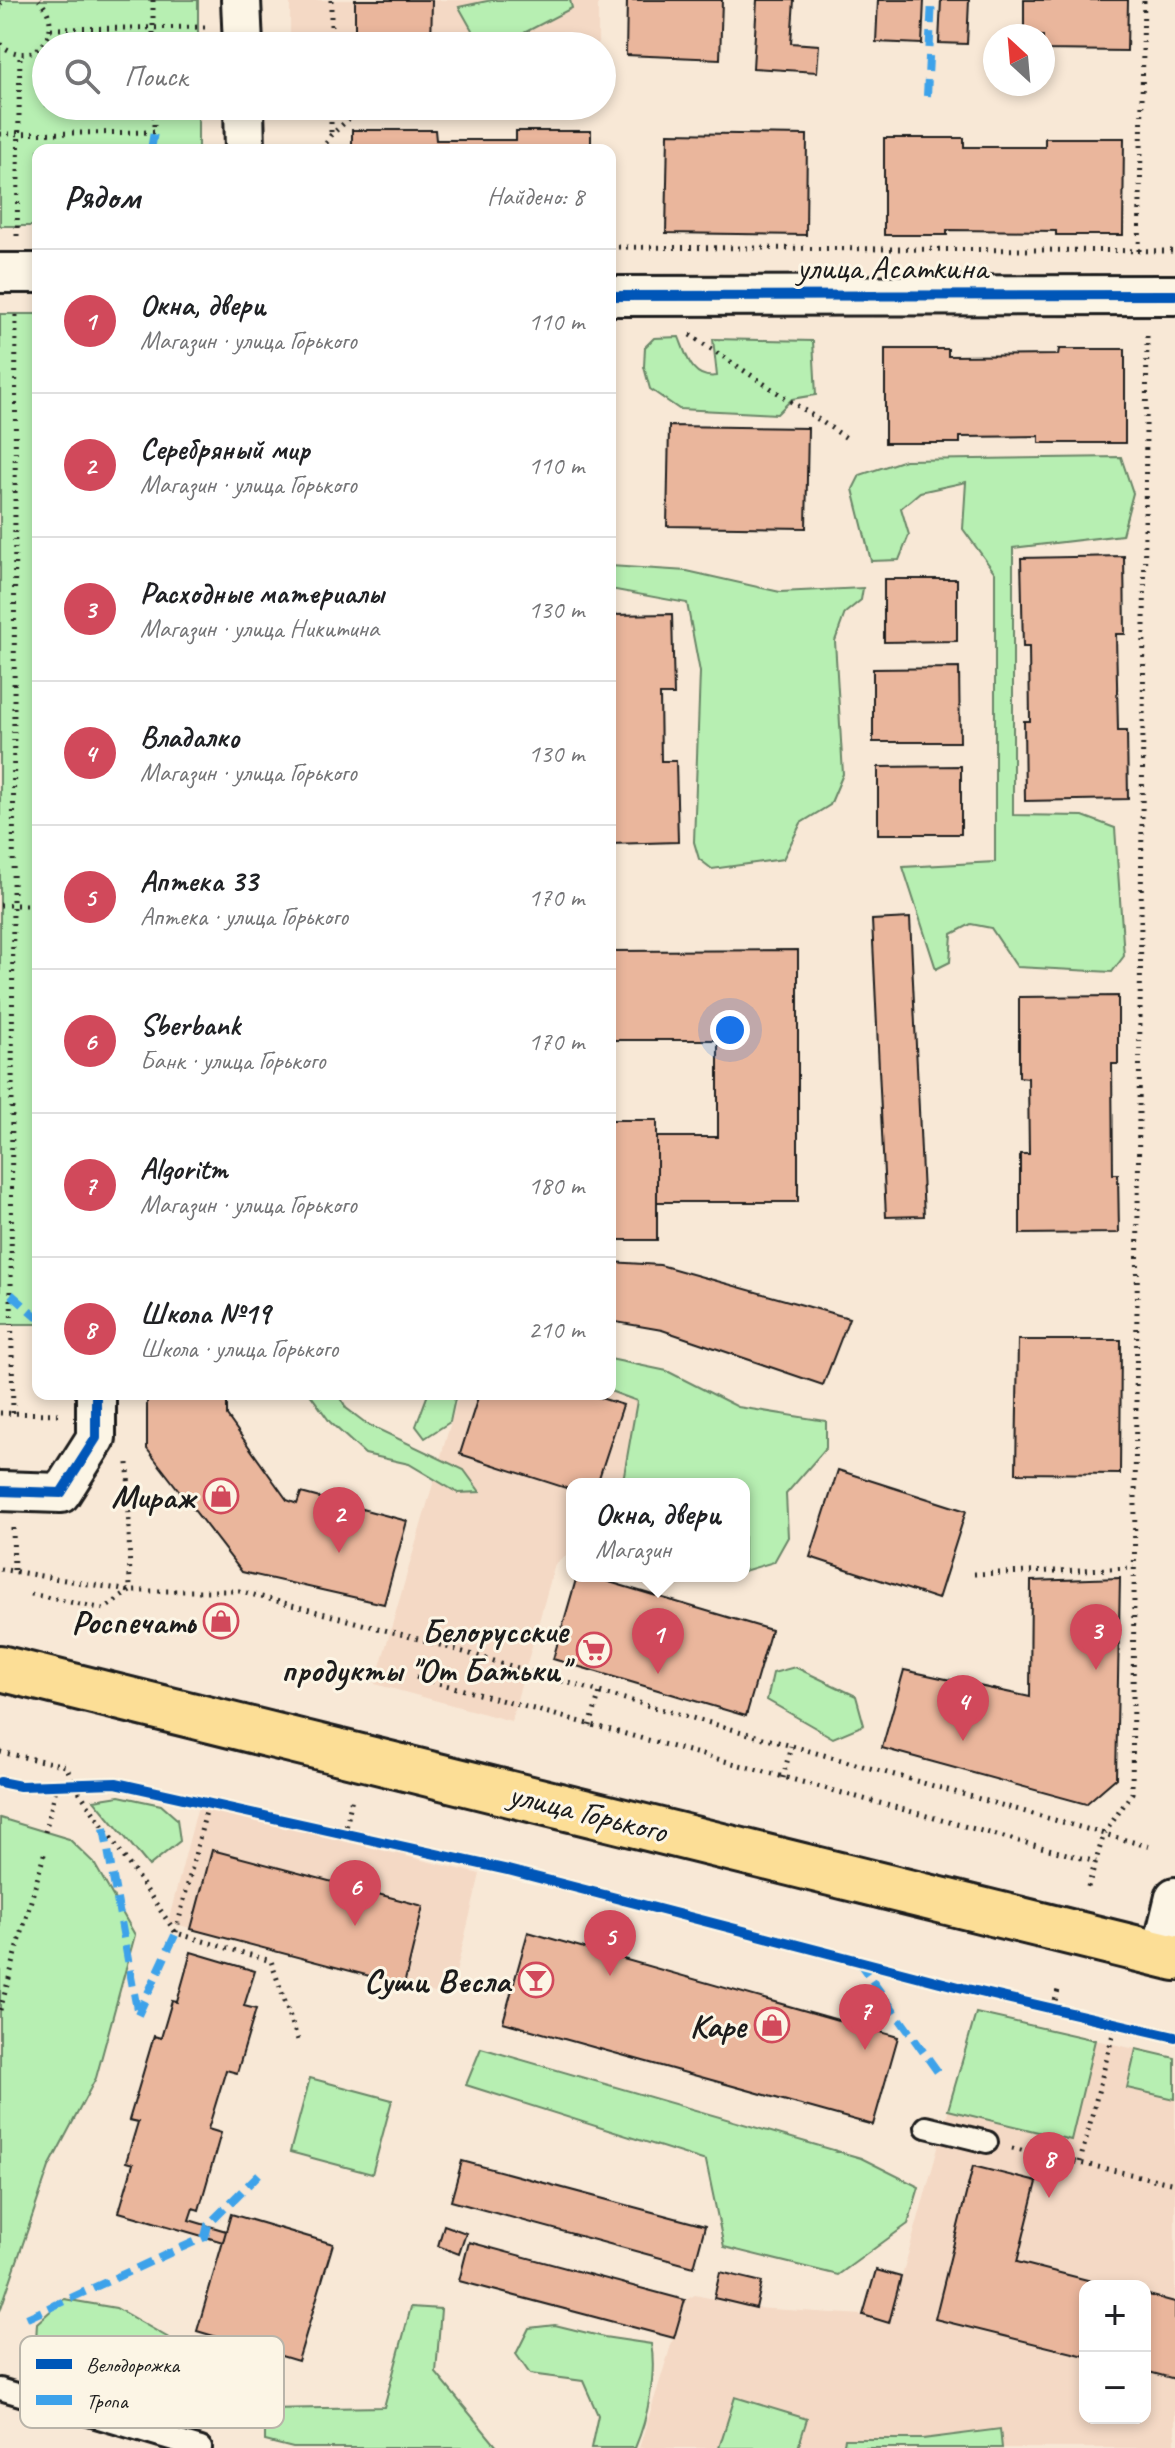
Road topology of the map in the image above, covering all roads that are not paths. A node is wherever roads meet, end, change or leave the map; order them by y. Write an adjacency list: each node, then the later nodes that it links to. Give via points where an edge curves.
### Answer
1 (244, 120): 2 (street)
2 (245, 144)
3 (1175, 295): 4 (street, улица Асаткина)
4 (616, 296)
5 (82, 1404): 6 (street, via 96,1438 61,1493)
6 (0, 1491)
7 (0, 1668): 9 (main road, улица Горького)
8 (1175, 1897): 9 (street)
9 (1168, 1956)
10 (926, 2127): 11 (lane)
11 (987, 2142)
12 (0, 2389): 13 (lane)
13 (20, 2395)
14 (133, 2428): 15 (lane)
15 (201, 2448)

